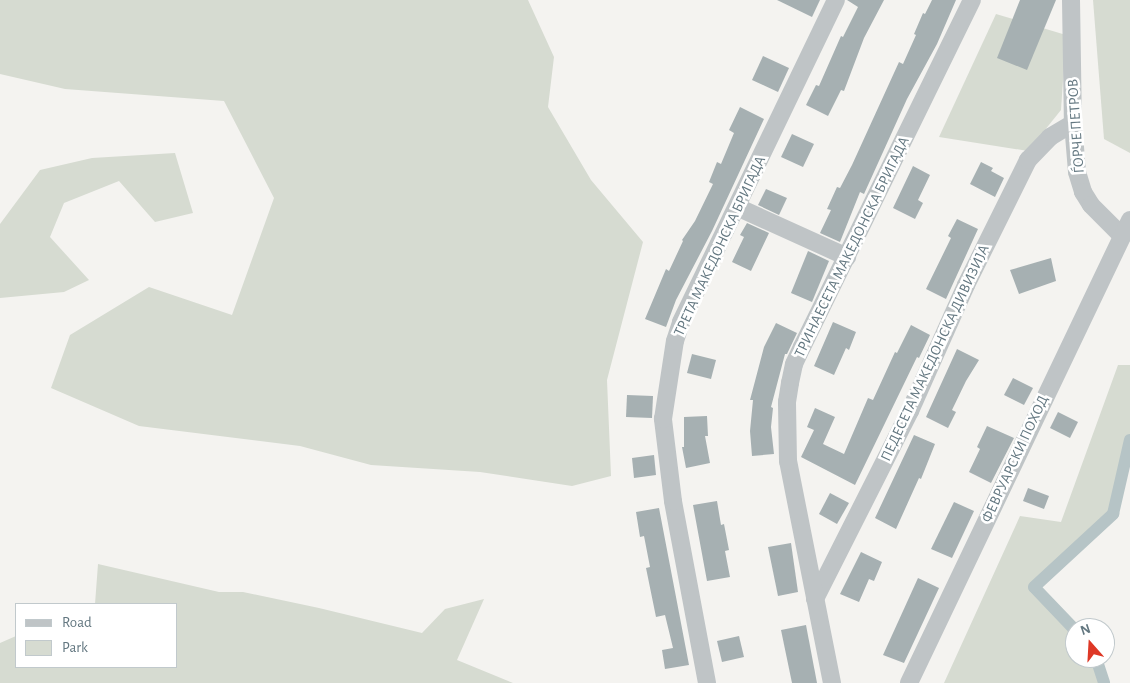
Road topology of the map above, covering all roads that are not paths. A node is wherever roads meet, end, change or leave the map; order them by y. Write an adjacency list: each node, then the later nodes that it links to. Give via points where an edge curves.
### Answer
1 (836, 0): 5 (street, ТРЕТА МАКЕДОНСКА БРИГАДА)
2 (972, 0): 8 (street, ТРИНАЕСЕТА МАКЕДОНСКА БРИГАДА)
3 (1071, 0): 4 (street, ЃОРЧЕ ПЕТРОВ)
4 (1073, 122): 7 (street, ЃОРЧЕ ПЕТРОВ, via 1077,172 1083,192 1101,217); 9 (street, ПЕДЕСЕТА МАКЕДОНСКА ДИВИЗИЈА, via 1050,137 1028,160 966,285 910,411)
5 (736, 207): 8 (street); 10 (street, ТРЕТА МАКЕДОНСКА БРИГАДА, via 681,322 663,419 673,501)
6 (1130, 220): 7 (street, ФЕВРУАРСКИ ПОХОД)
7 (1122, 236): 12 (street, ФЕВРУАРСКИ ПОХОД)
8 (848, 257): 9 (street, ТРИНАЕСЕТА МАКЕДОНСКА БРИГАДА, via 794,364 787,402 788,461)
9 (816, 599): 11 (street, ТРИНАЕСЕТА МАКЕДОНСКА БРИГАДА)
10 (707, 683)
11 (832, 683)
12 (909, 683)

